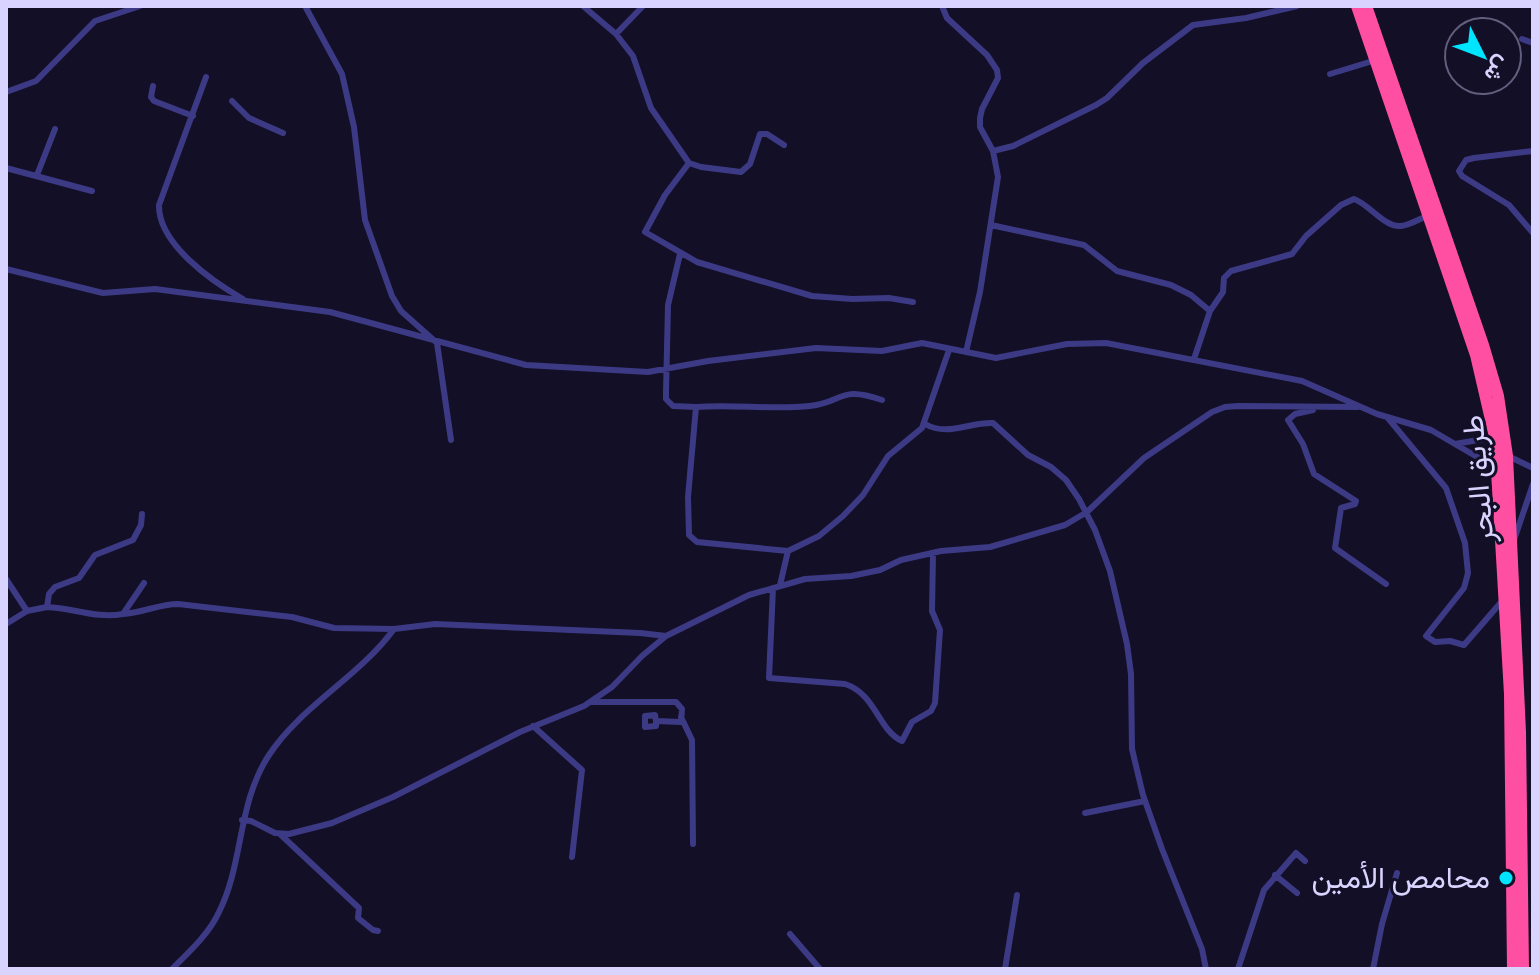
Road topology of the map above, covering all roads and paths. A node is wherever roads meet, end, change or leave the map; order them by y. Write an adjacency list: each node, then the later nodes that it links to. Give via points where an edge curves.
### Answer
1 (140, 6): 14 (street, via 95,21 36,81)
2 (305, 6): 34 (street, via 342,74 365,220 386,281 401,311)
3 (583, 6): 9 (street)
4 (643, 6): 9 (street)
5 (942, 6): 20 (street, via 947,18 997,70 980,127)
6 (1297, 6): 20 (street, via 1193,25 1107,98)
7 (1357, 6): 10 (highway, طريق البحر)
8 (1366, 6): 48 (highway, طريق البحر, via 1483,345)
9 (616, 34): 22 (street, via 633,56 651,108)
10 (1376, 60): 11 (street); 26 (highway, طريق البحر)
11 (1330, 74)
12 (206, 77): 16 (street)
13 (153, 86): 16 (street, via 154,101)
14 (6, 92)
15 (232, 101): 18 (street, via 249,118)
16 (193, 116): 31 (street, via 159,214 195,265)
17 (55, 129): 24 (street)
18 (283, 133)
19 (784, 145): 22 (street, via 760,134 750,164 741,172)
20 (993, 151): 27 (street, via 998,177)
21 (1533, 151): 28 (street, via 1466,160 1459,171 1509,205)
22 (689, 163): 29 (street, via 645,232)
23 (6, 168): 24 (street)
24 (37, 175): 25 (street)
25 (92, 191)
26 (1429, 216): 33 (street, via 1398,226 1361,201 1349,201 1292,254 1231,271); 45 (highway, طريق البحر, via 1476,355)
27 (991, 225): 33 (street, via 1084,245 1117,271 1171,285); 36 (street)
28 (1533, 233)
29 (680, 254): 32 (street, via 812,296); 38 (street, via 668,305)
30 (6, 269): 31 (street, via 103,293 155,289)
31 (246, 301): 34 (street, via 330,312)
32 (913, 302)
33 (1210, 311): 37 (street)
34 (437, 343): 38 (street, via 526,365); 46 (street)
35 (949, 350): 36 (street); 38 (street, via 922,343 882,351 816,348); 44 (street)
36 (966, 352): 37 (street, via 996,358 1089,343)
37 (1194, 359): 42 (street, via 1302,381)
38 (666, 370): 40 (street, via 669,403)
39 (882, 400): 40 (street, via 856,392 812,406)
40 (696, 407): 55 (street, via 690,537)
41 (1325, 407): 42 (street); 52 (street, via 1220,408 1144,458); 59 (street, via 1295,414 1288,423 1314,474 1356,501 1341,508 1335,548)
42 (1359, 407): 43 (street)
43 (1387, 416): 47 (street); 61 (street, via 1446,488 1465,543 1464,588 1426,636 1464,645)
44 (925, 424): 52 (street, via 953,430 993,423 1059,474); 55 (street, via 888,456 843,516)
45 (1495, 437): 47 (street); 50 (highway, طريق البحر)
46 (451, 440)
47 (1455, 444): 50 (street)
48 (1507, 456): 49 (street); 54 (highway, طريق البحر)
49 (1533, 468)
50 (1499, 469): 61 (highway, طريق البحر)
51 (1533, 484): 54 (street)
52 (1087, 512): 56 (street, via 1065,525 990,547); 74 (street, via 1110,571 1127,644 1132,749)
53 (142, 514): 62 (street, via 133,540 95,555 79,578 55,587)
54 (1510, 547): 68 (highway, طريق البحر)
55 (788, 551): 60 (street)
56 (933, 553): 60 (street, via 880,570); 60 (street, via 932,611 940,630 935,703 912,722 902,741 855,687 769,678)
57 (6, 579): 63 (street)
58 (144, 583): 64 (street)
59 (1386, 584)
60 (776, 586): 67 (street)
61 (1503, 600): 68 (highway, طريق البحر)
62 (47, 607): 63 (street); 64 (street, via 104,617)
63 (27, 611): 65 (street)
64 (123, 614): 66 (street, via 178,604 292,617 334,628)
65 (6, 624)
66 (394, 629): 67 (street, via 435,624); 76 (street, via 286,733 260,770)
67 (666, 636): 69 (street)
68 (1513, 670): 73 (highway, طريق البحر)
69 (590, 702): 70 (street, via 676,702); 72 (street)
70 (681, 717): 71 (street, via 681,722); 78 (street, via 692,740)
71 (656, 721)
72 (533, 726): 77 (street, via 356,814); 79 (street, via 582,770)
73 (1515, 748): 93 (highway, طريق البحر); 94 (highway, طريق البحر)
74 (1145, 801): 75 (street); 90 (street)
75 (1085, 813)
76 (242, 820): 77 (street); 87 (street, via 220,912)
77 (281, 835): 85 (street, via 359,908 358,918)
78 (693, 844)
79 (572, 857)
80 (1305, 861): 82 (street, via 1296,853)
81 (1397, 873): 92 (street)
82 (1275, 875): 83 (street); 91 (street, via 1260,899)
83 (1297, 893)
84 (1017, 895): 89 (street)
85 (378, 931)
86 (790, 934): 88 (street)
87 (172, 969)
88 (820, 969)
89 (1005, 969)
90 (1206, 969)
91 (1238, 969)
92 (1373, 969)
93 (1513, 969)
94 (1523, 969)

